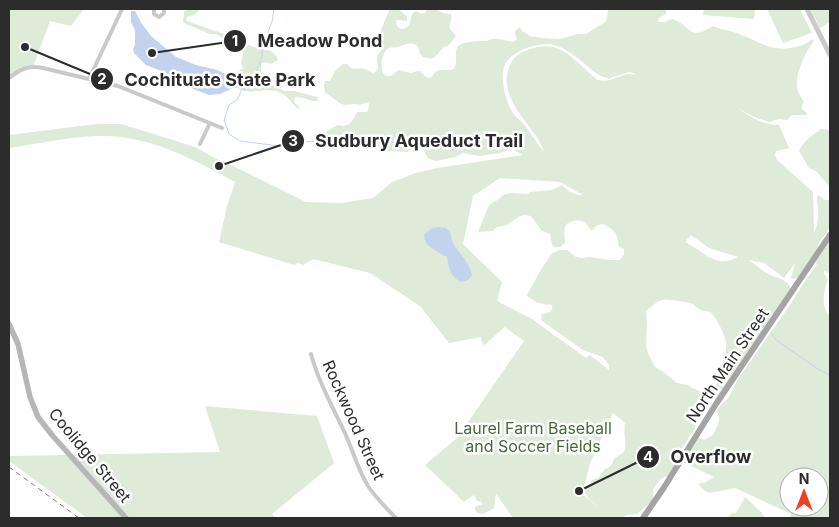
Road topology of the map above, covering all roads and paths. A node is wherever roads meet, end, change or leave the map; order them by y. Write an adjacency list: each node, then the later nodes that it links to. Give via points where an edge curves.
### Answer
1 (122, 9): 7 (street)
2 (154, 9): 3 (street, via 154,14 159,17)
3 (164, 9)
4 (807, 9): 5 (street)
5 (830, 54)
6 (9, 78): 7 (street, via 20,70 34,67)
7 (89, 79): 8 (street, via 126,89)
8 (210, 123): 9 (street); 10 (street)
9 (222, 128)
10 (200, 144)
11 (830, 235): 16 (main road, North Main Street)
12 (9, 324): 14 (main road, Coolidge Street, via 18,344 38,417)
13 (311, 354): 15 (street, Rockwood Street, via 319,380 367,484)
14 (126, 518)
15 (396, 518)
16 (643, 518)

